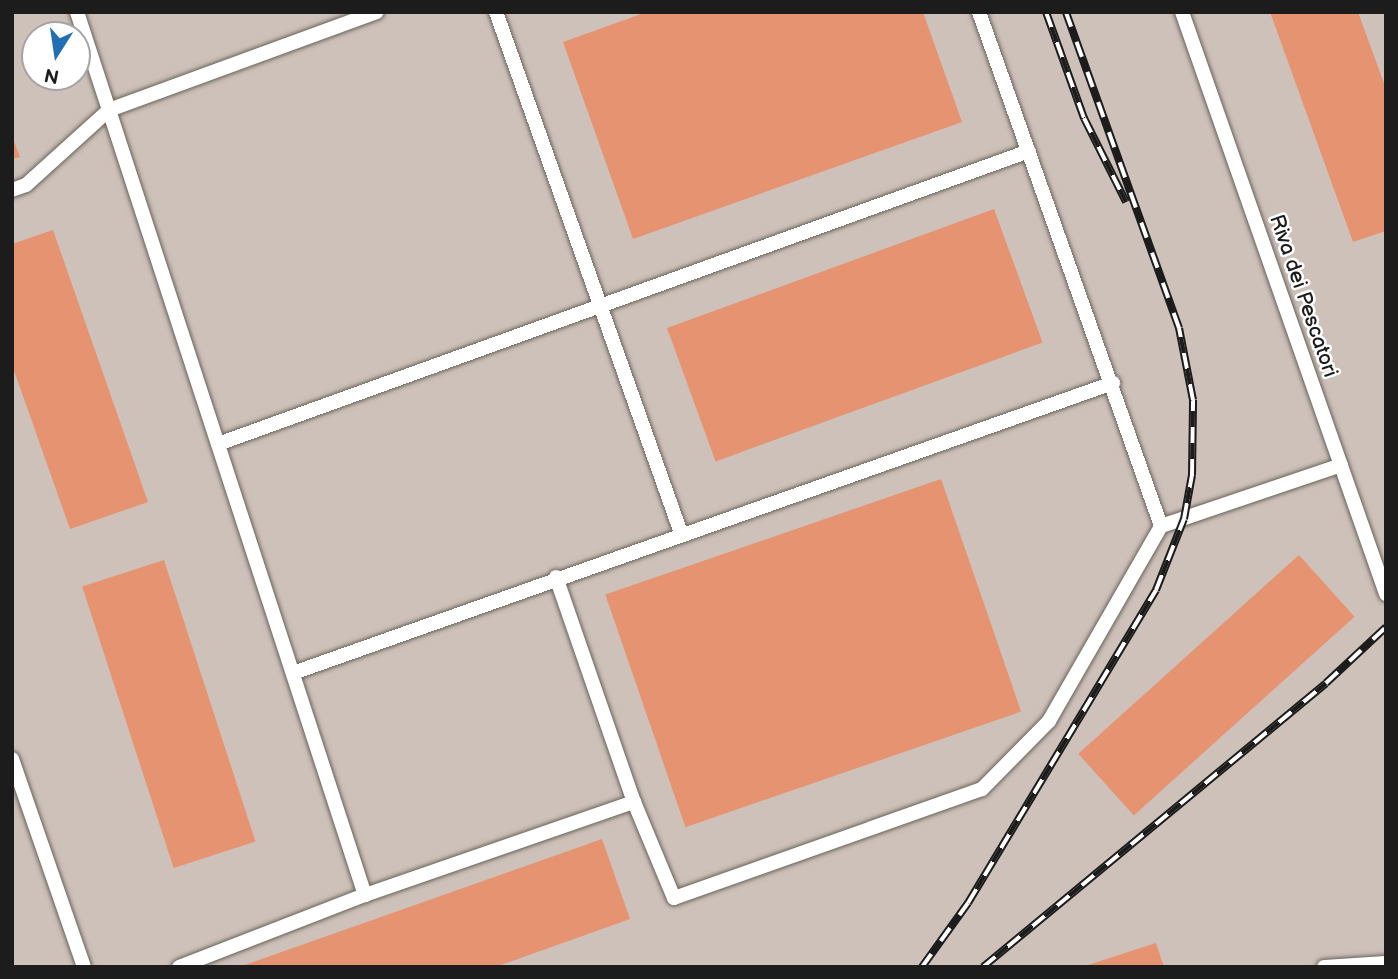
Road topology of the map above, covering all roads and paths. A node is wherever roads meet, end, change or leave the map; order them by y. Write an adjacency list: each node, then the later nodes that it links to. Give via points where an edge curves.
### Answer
1 (77, 12): 6 (lane)
2 (377, 12): 6 (lane)
3 (496, 12): 9 (lane)
4 (979, 12): 7 (lane)
5 (1182, 12): 12 (lane, Riva dei Pescatori)
6 (108, 110): 8 (lane, via 26,185); 11 (lane)
7 (1029, 152): 9 (lane); 10 (lane)
8 (12, 190)
9 (600, 306): 11 (lane); 14 (lane)
10 (1113, 383): 13 (lane); 14 (lane)
11 (218, 444): 17 (lane)
12 (1341, 466): 13 (lane); 16 (lane, Riva dei Pescatori)
13 (1161, 526): 19 (lane, via 1049,720 982,789 674,898)
14 (681, 533): 15 (lane)
15 (556, 577): 17 (lane); 19 (lane)
16 (1386, 594)
17 (293, 673): 20 (lane)
18 (12, 759): 22 (lane)
19 (634, 802): 20 (lane)
20 (365, 895): 23 (lane)
21 (1386, 963): 24 (lane)
22 (84, 967)
23 (179, 967)
24 (1324, 967)

